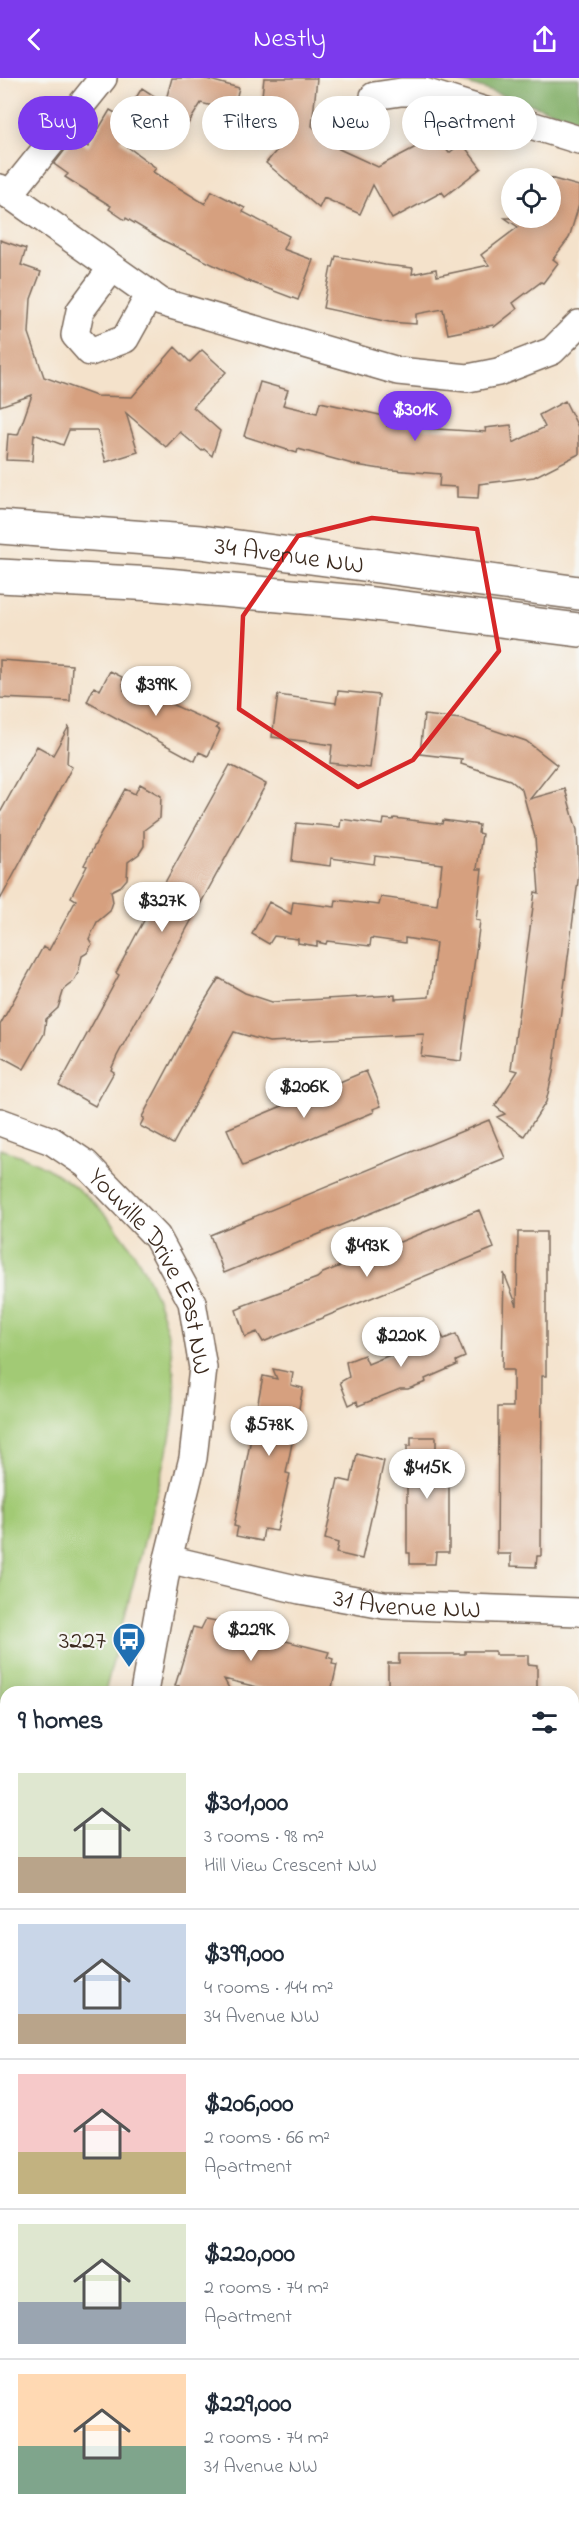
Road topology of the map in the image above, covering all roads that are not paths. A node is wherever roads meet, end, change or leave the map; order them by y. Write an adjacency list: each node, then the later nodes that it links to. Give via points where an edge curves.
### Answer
1 (104, 78): 4 (street)
2 (374, 96): 3 (street, via 424,92)
3 (579, 140)
4 (5, 191): 5 (street)
5 (112, 268): 6 (street); 6 (street, via 80,311 75,335 90,352 125,339)
6 (150, 294): 7 (street, via 161,302 272,335 398,371 431,376 468,378 525,364 552,351)
7 (579, 324)
8 (0, 527): 10 (main road, 34 Avenue NW, via 200,542)
9 (0, 576): 11 (main road, 34 Avenue NW, via 154,584 358,602)
10 (573, 590)
11 (565, 628): 12 (main road)
12 (579, 646)
13 (0, 1122): 14 (street, Youville Drive East NW, via 52,1141 86,1164 157,1237 192,1302 203,1368 193,1458)
14 (168, 1559): 15 (street, 31 Avenue NW, via 384,1605); 16 (street, Youville Drive East NW)
15 (579, 1612)
16 (145, 1686)

